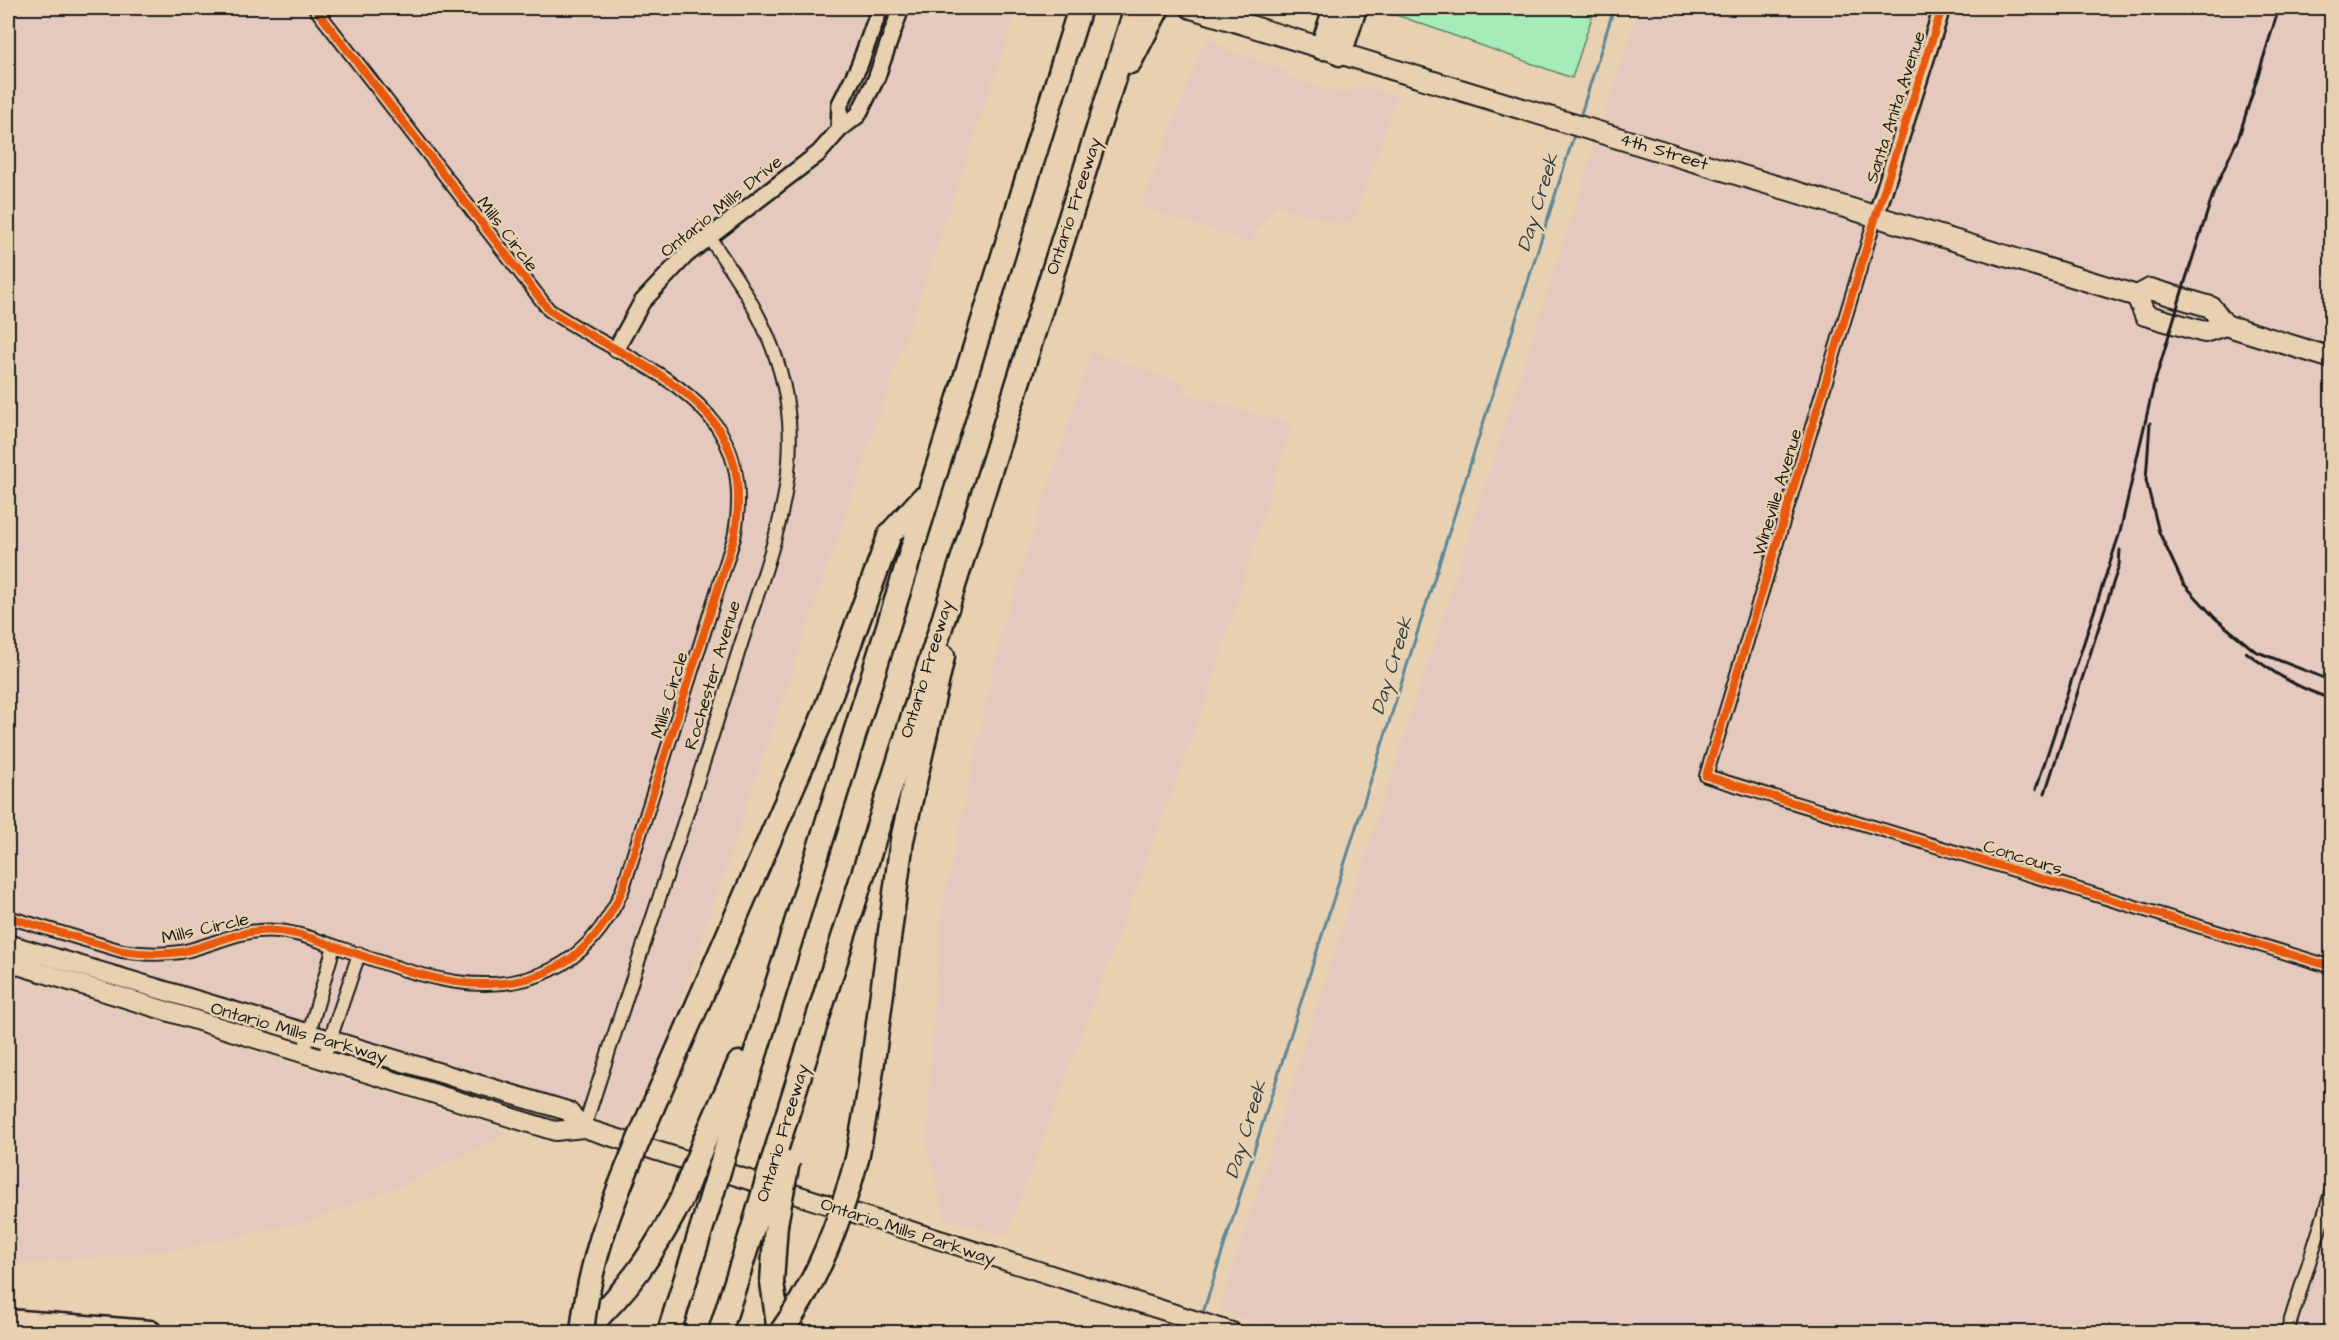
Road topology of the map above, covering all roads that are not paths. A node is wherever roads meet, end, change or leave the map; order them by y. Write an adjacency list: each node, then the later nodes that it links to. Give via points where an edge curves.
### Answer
1 (315, 8): 18 (street, Mills Circle, via 549,310 579,331)
2 (880, 8): 13 (street, via 840,104)
3 (901, 8): 13 (street, Ontario Mills Drive, via 876,79 858,115)
4 (1136, 8): 11 (highway, Ontario Freeway)
5 (1158, 8): 11 (highway)
6 (1191, 8): 12 (main road, 4th Street)
7 (1335, 8): 12 (highway)
8 (1355, 8): 12 (highway)
9 (1942, 8): 14 (street, Santa Anita Avenue)
10 (1076, 18): 20 (highway)
11 (1136, 36): 21 (highway, Ontario Freeway, via 1101,121)
12 (1331, 51): 14 (main road, 4th Street)
13 (839, 130): 15 (street, Ontario Mills Drive, via 819,153)
14 (1876, 216): 16 (main road, 4th Street); 22 (street, Wineville Avenue)
15 (709, 237): 18 (street, Ontario Mills Drive, via 657,283 629,321); 33 (street, Rochester Avenue, via 747,293 771,340 789,421 789,475 701,771)
16 (2137, 296): 17 (main road, 4th Street, via 2150,289 2211,307); 17 (main road, 4th Street, via 2145,315 2204,332)
17 (2225, 325): 19 (main road, 4th Street)
18 (616, 349): 26 (street, Mills Circle, via 680,387 707,413 726,443 738,500 734,538 622,891 602,929 581,950 555,969 521,982 464,984)
19 (2331, 358)
20 (927, 493): 34 (highway, via 776,982); 40 (highway, bridge, via 890,534 820,722 609,1211 595,1253)
21 (963, 551): 36 (highway, Ontario Freeway, bridge, via 802,1064); 43 (highway, bridge, via 935,699 902,840 857,1159 827,1249 808,1289)
22 (1706, 776): 28 (street, Concours)
23 (8, 917): 25 (street, Mills Circle, via 142,954 182,952 250,931 285,932)
24 (8, 944): 29 (main road, Ontario Mills Parkway)
25 (334, 946): 26 (street, Mills Circle); 29 (street)
26 (359, 954): 30 (street)
27 (8, 962): 31 (main road, Ontario Mills Parkway)
28 (2331, 967)
29 (309, 1036): 30 (main road, Ontario Mills Parkway); 31 (street)
30 (329, 1042): 32 (street); 33 (main road, Ontario Mills Parkway, via 568,1111)
31 (303, 1054): 32 (main road, Ontario Mills Parkway)
32 (323, 1060): 33 (main road, Ontario Mills Parkway, via 555,1131)
33 (584, 1128): 38 (main road, Ontario Mills Parkway)
34 (717, 1141): 40 (highway, bridge, via 655,1250 616,1302); 41 (highway, bridge, via 707,1211)
35 (2331, 1190): 44 (street)
36 (765, 1225): 42 (highway, Ontario Freeway); 43 (highway)
37 (8, 1321): 39 (highway)
38 (1226, 1331)
39 (150, 1332)
40 (583, 1332)
41 (669, 1332)
42 (720, 1332)
43 (780, 1332)
44 (2288, 1332)

